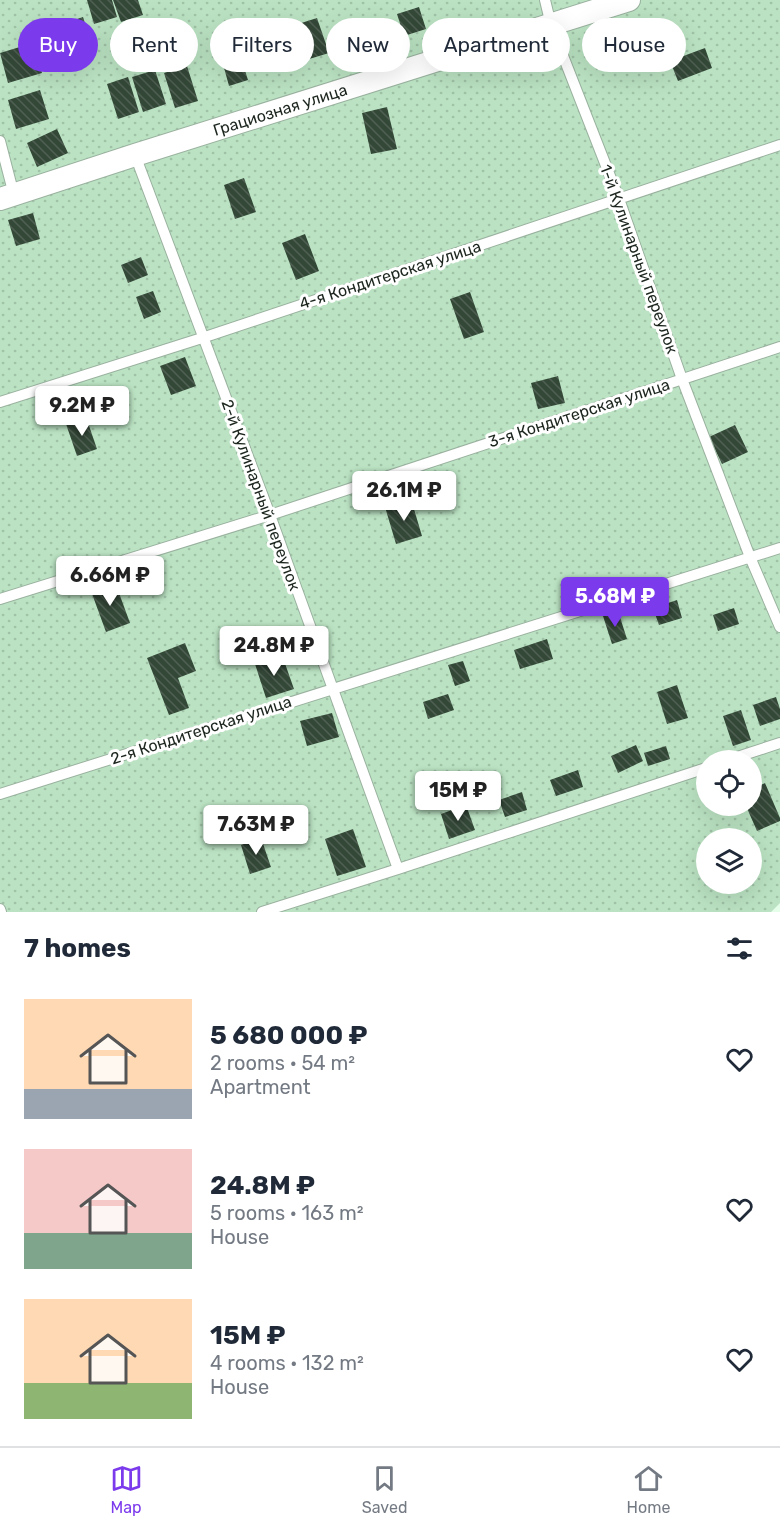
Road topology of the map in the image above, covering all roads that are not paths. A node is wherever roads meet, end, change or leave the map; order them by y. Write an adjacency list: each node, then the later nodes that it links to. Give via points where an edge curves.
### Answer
1 (545, 0): 3 (lane, 1-й Кулинарный переулок)
2 (630, 0): 4 (street, Грациозная улица)
3 (549, 18)
4 (570, 19)
5 (422, 65): 9 (street, Грациозная улица)
6 (569, 72): 11 (lane, 1-й Кулинарный переулок)
7 (0, 141): 10 (lane)
8 (780, 146): 11 (lane, 4-я Кондитерская улица)
9 (135, 155): 10 (street, Грациозная улица); 12 (lane, 2-й Кулинарный переулок)
10 (7, 197)
11 (619, 199): 12 (lane, 4-я Кондитерская улица); 14 (lane, 1-й Кулинарный переулок)
12 (202, 338): 15 (lane, 4-я Кондитерская улица); 16 (lane, 2-й Кулинарный переулок)
13 (780, 347): 14 (lane, 3-я Кондитерская улица)
14 (682, 379): 16 (lane, 3-я Кондитерская улица); 18 (lane, 1-й Кулинарный переулок)
15 (0, 402)
16 (270, 515): 19 (lane, 3-я Кондитерская улица); 21 (lane, 2-й Кулинарный переулок)
17 (780, 548): 18 (lane, 2-я Кондитерская улица)
18 (750, 557): 20 (lane, 1-й Кулинарный переулок); 21 (lane, 2-я Кондитерская улица)
19 (0, 599)
20 (780, 627)
21 (332, 688): 25 (lane, 2-я Кондитерская улица); 26 (lane, 2-й Кулинарный переулок)
22 (780, 743): 23 (lane)
23 (759, 750)
24 (696, 771): 26 (lane)
25 (0, 794)
26 (398, 869): 27 (lane)
27 (262, 912)

